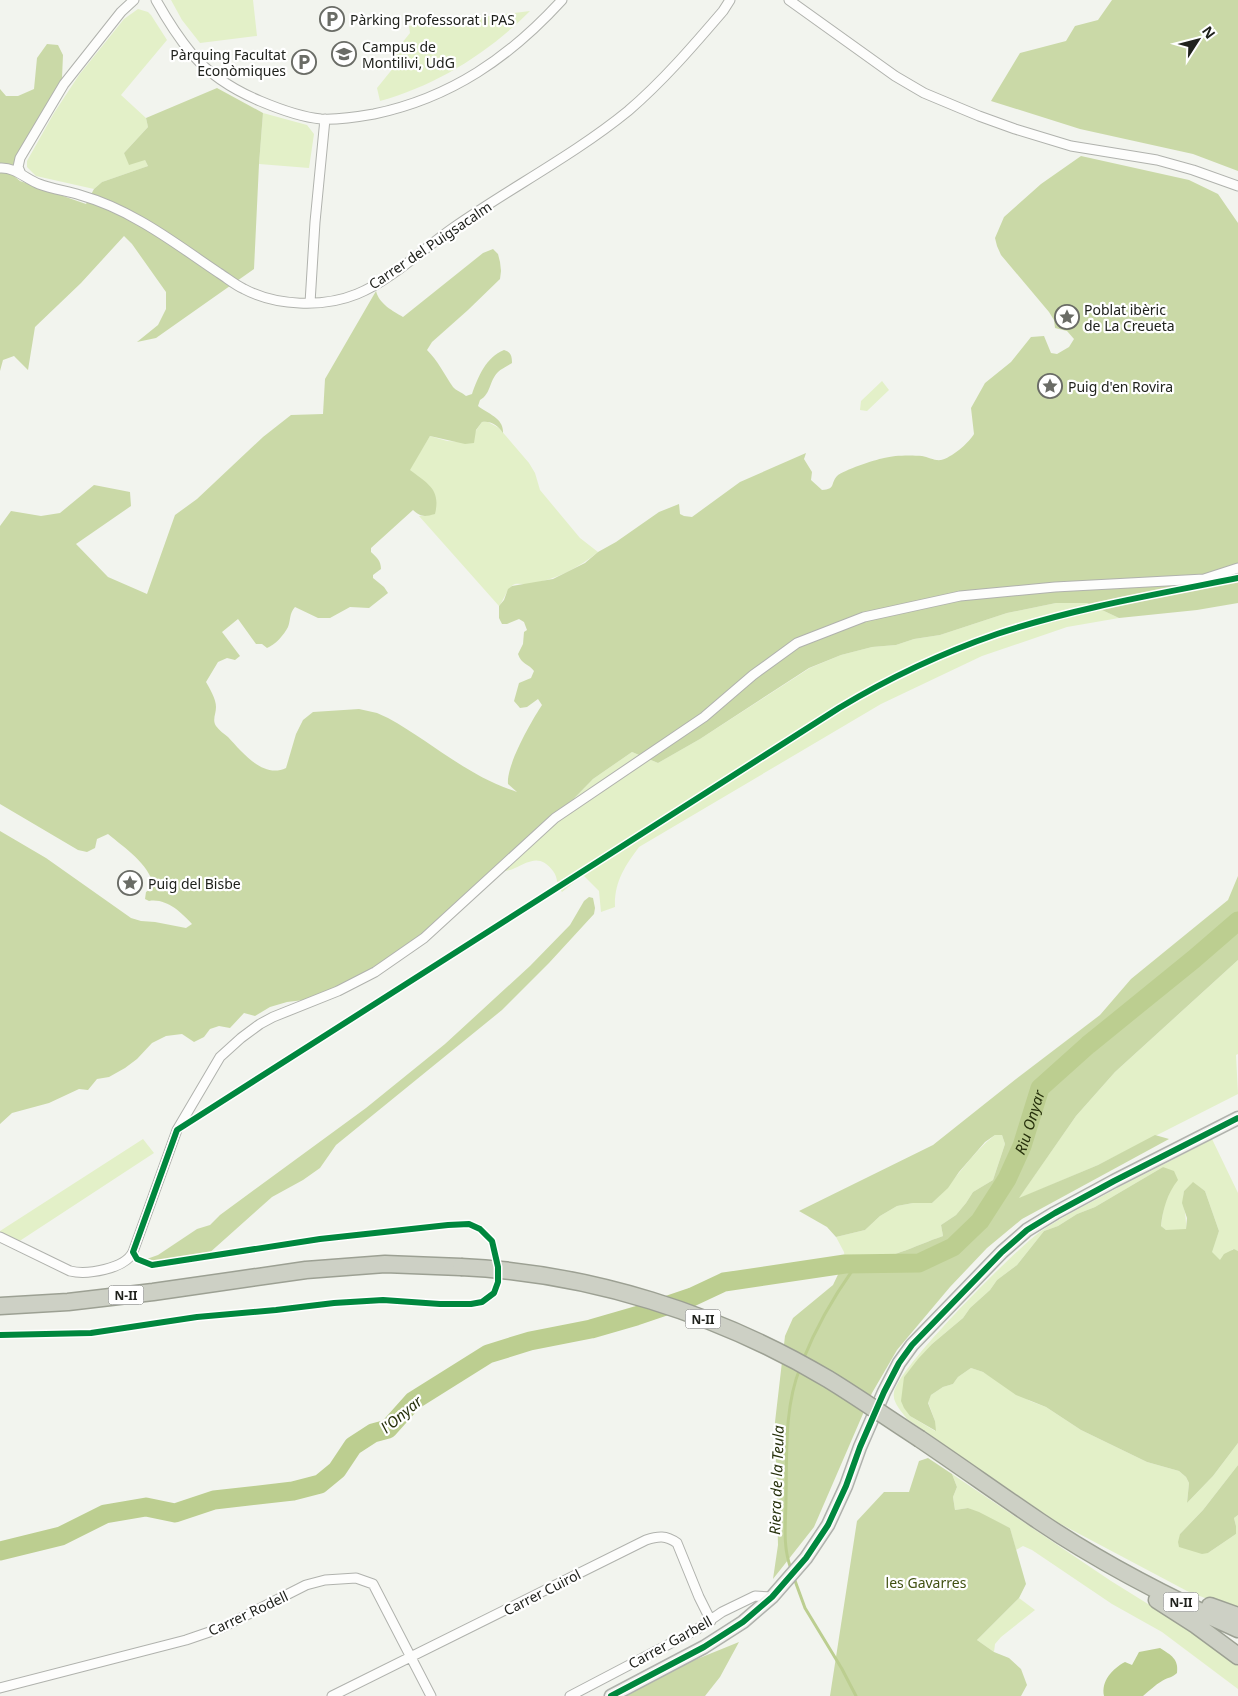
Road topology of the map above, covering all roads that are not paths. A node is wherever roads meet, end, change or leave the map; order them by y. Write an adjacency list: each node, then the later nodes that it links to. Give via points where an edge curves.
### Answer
1 (134, 0): 8 (street, via 61,88 20,158)
2 (156, 0): 6 (street, via 192,54 212,73 240,92 269,104)
3 (562, 0): 6 (street, via 543,21 494,62 443,92 386,111 352,118)
4 (730, 0): 10 (street, Carrer del Puigsacalm, via 660,82 584,143 454,227 379,282 357,294)
5 (790, 0): 9 (street, via 866,56 924,93 1015,129 1071,146 1157,160)
6 (325, 119): 10 (street)
7 (0, 168): 8 (street, Carrer del Puigsacalm)
8 (21, 174): 10 (street, Carrer del Puigsacalm, via 27,180 118,209 244,290 271,299)
9 (1238, 186)
10 (310, 303)
11 (1238, 568): 13 (street, via 1204,579 960,596 864,618 797,643 704,717 555,818 402,955 338,991 273,1017 241,1038 220,1057 177,1130 131,1257 106,1268 79,1273)
12 (1238, 1118): 17 (main road, via 1114,1180 1034,1226 965,1289 899,1363 832,1517 806,1558)
13 (0, 1237)
14 (0, 1306): 15 (highway, N-II, bridge, via 68,1302 306,1270 385,1264 460,1267 580,1282 685,1312 792,1360 827,1379)
15 (1099, 1558): 16 (highway, N-II); 21 (highway, via 1126,1581)
16 (1124, 1572): 18 (highway, via 1153,1580); 20 (highway, N-II)
17 (772, 1597): 19 (street, Carrer Garbell, via 755,1596 722,1612); 27 (main road, via 704,1647)
18 (1238, 1616)
19 (712, 1621): 22 (street, Carrer Cuirol, via 677,1543 663,1536 655,1537); 26 (street, Carrer Garbell)
20 (1238, 1630)
21 (1238, 1656)
22 (411, 1657): 23 (street, Carrer Rodell, via 373,1584 356,1578 325,1580 306,1585 221,1628 186,1640); 24 (street, Carrer Cuirol); 25 (street, Carrer Rodell)
23 (0, 1688)
24 (332, 1696)
25 (431, 1696)
26 (570, 1696)
27 (610, 1696)

